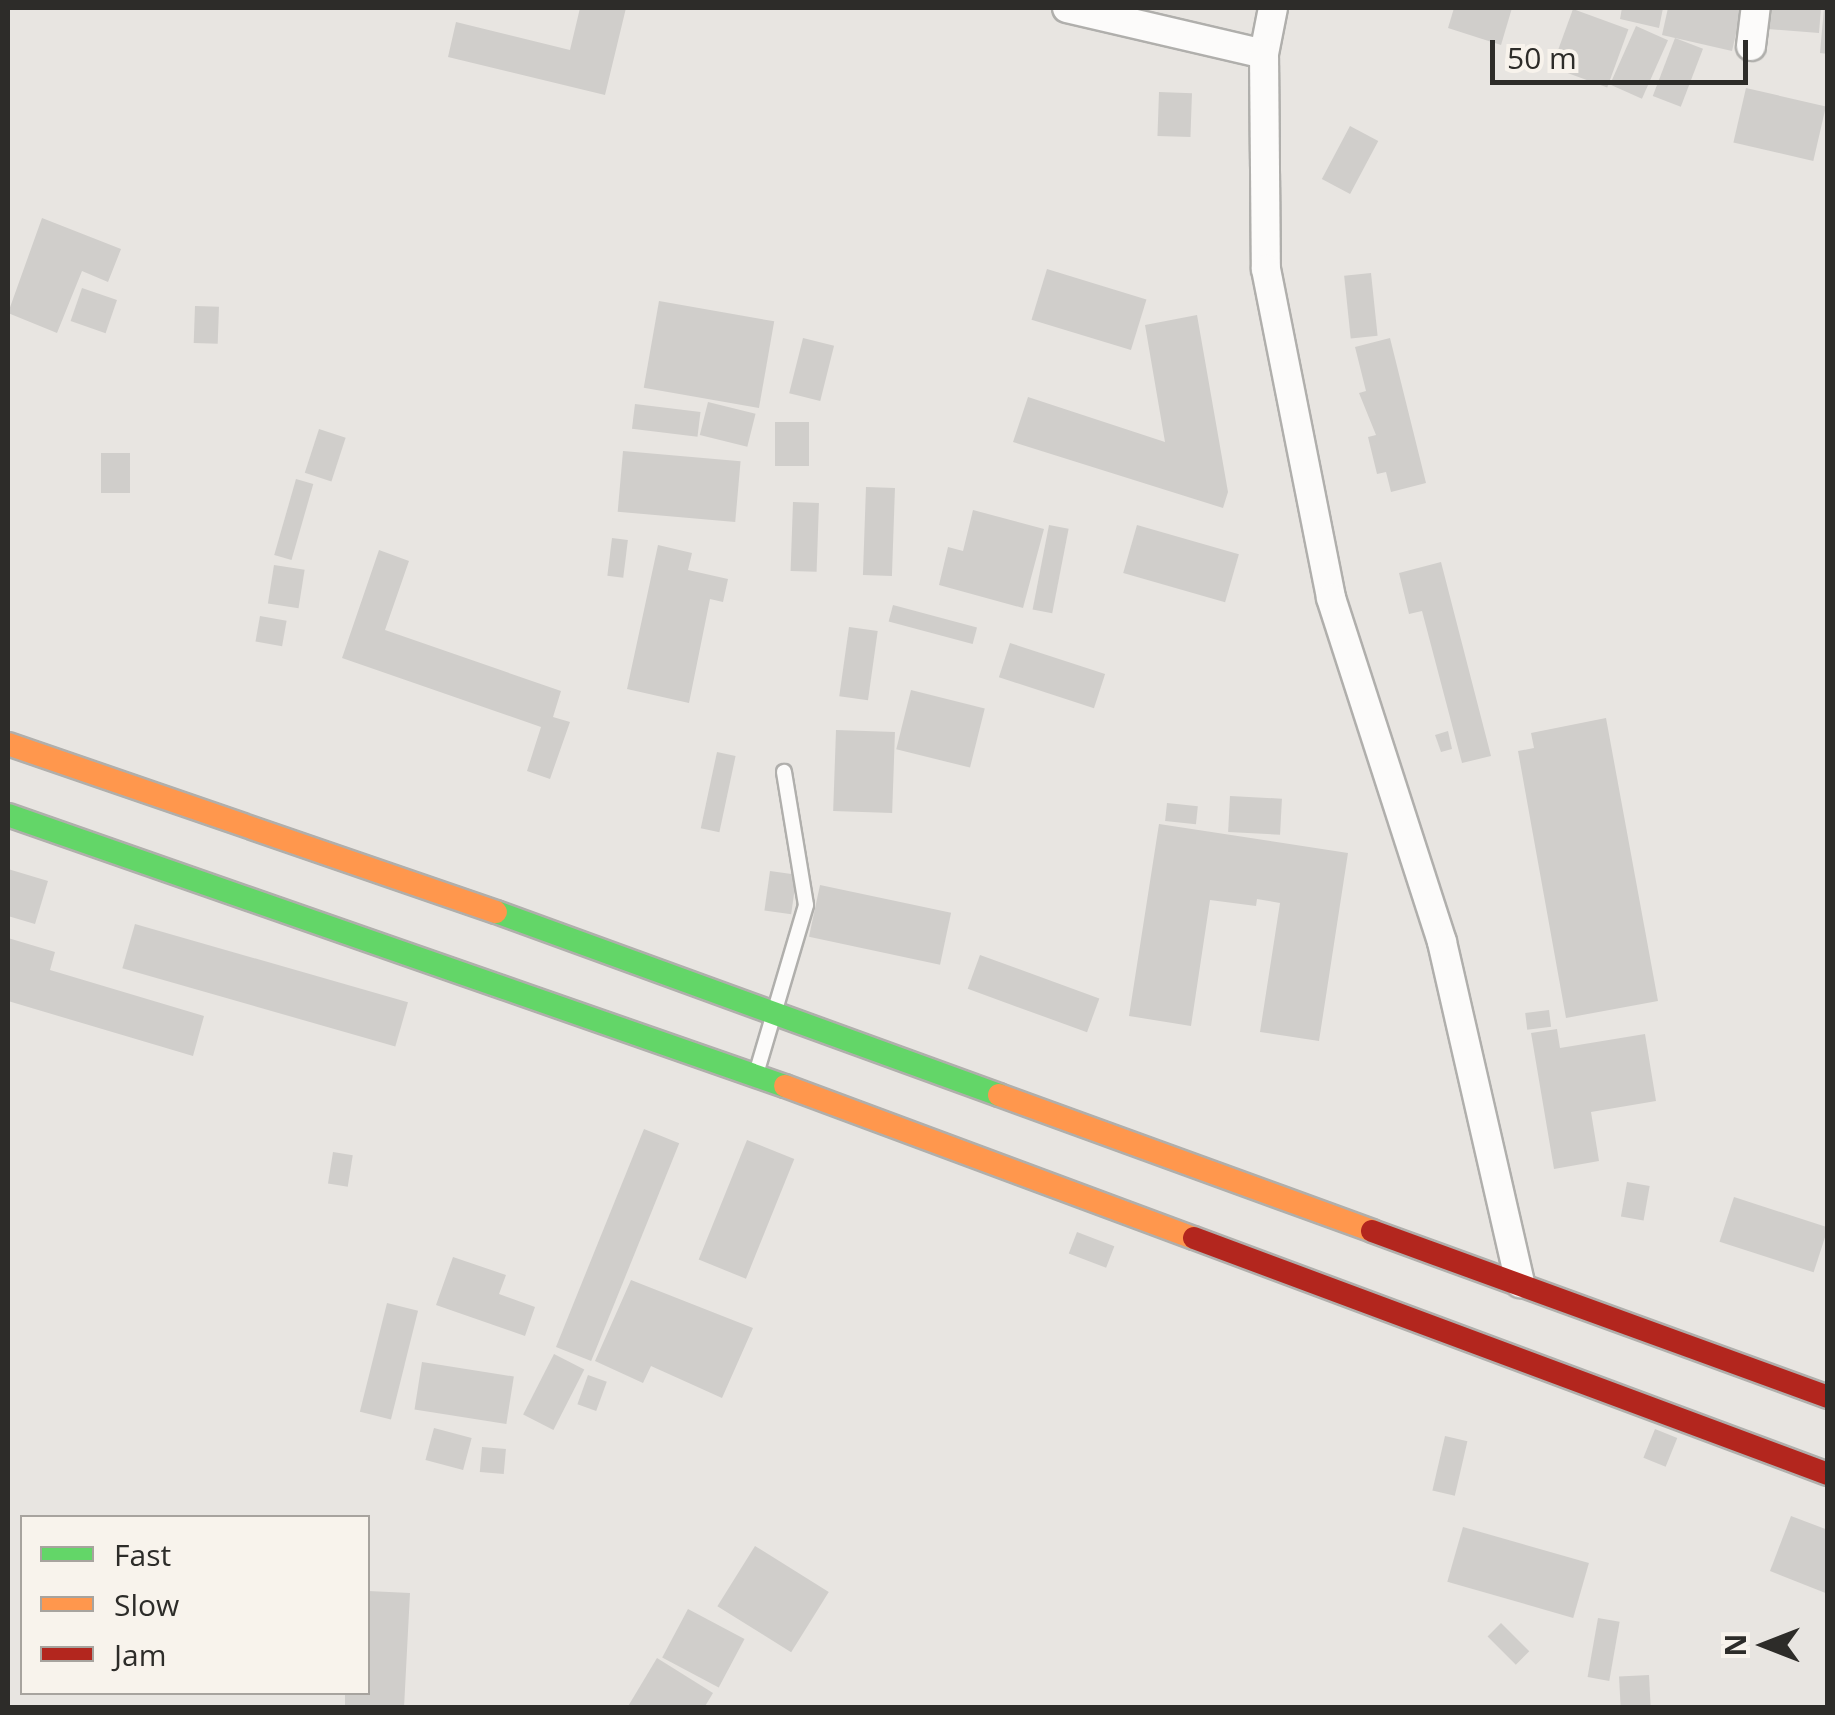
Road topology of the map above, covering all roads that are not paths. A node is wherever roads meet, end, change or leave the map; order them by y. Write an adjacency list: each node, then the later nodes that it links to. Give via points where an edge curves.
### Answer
1 (1067, 8): 5 (street)
2 (1273, 8): 5 (street)
3 (1756, 8): 4 (street)
4 (1751, 46)
5 (1264, 54): 11 (street, via 1266,269 1331,598 1442,942)
6 (8, 744): 9 (street, via 267,829)
7 (784, 772): 9 (lane, via 806,905)
8 (8, 815): 10 (street)
9 (773, 1015): 10 (lane); 11 (street)
10 (756, 1075): 13 (street)
11 (1520, 1282): 12 (street)
12 (1828, 1398)
13 (1828, 1474)

